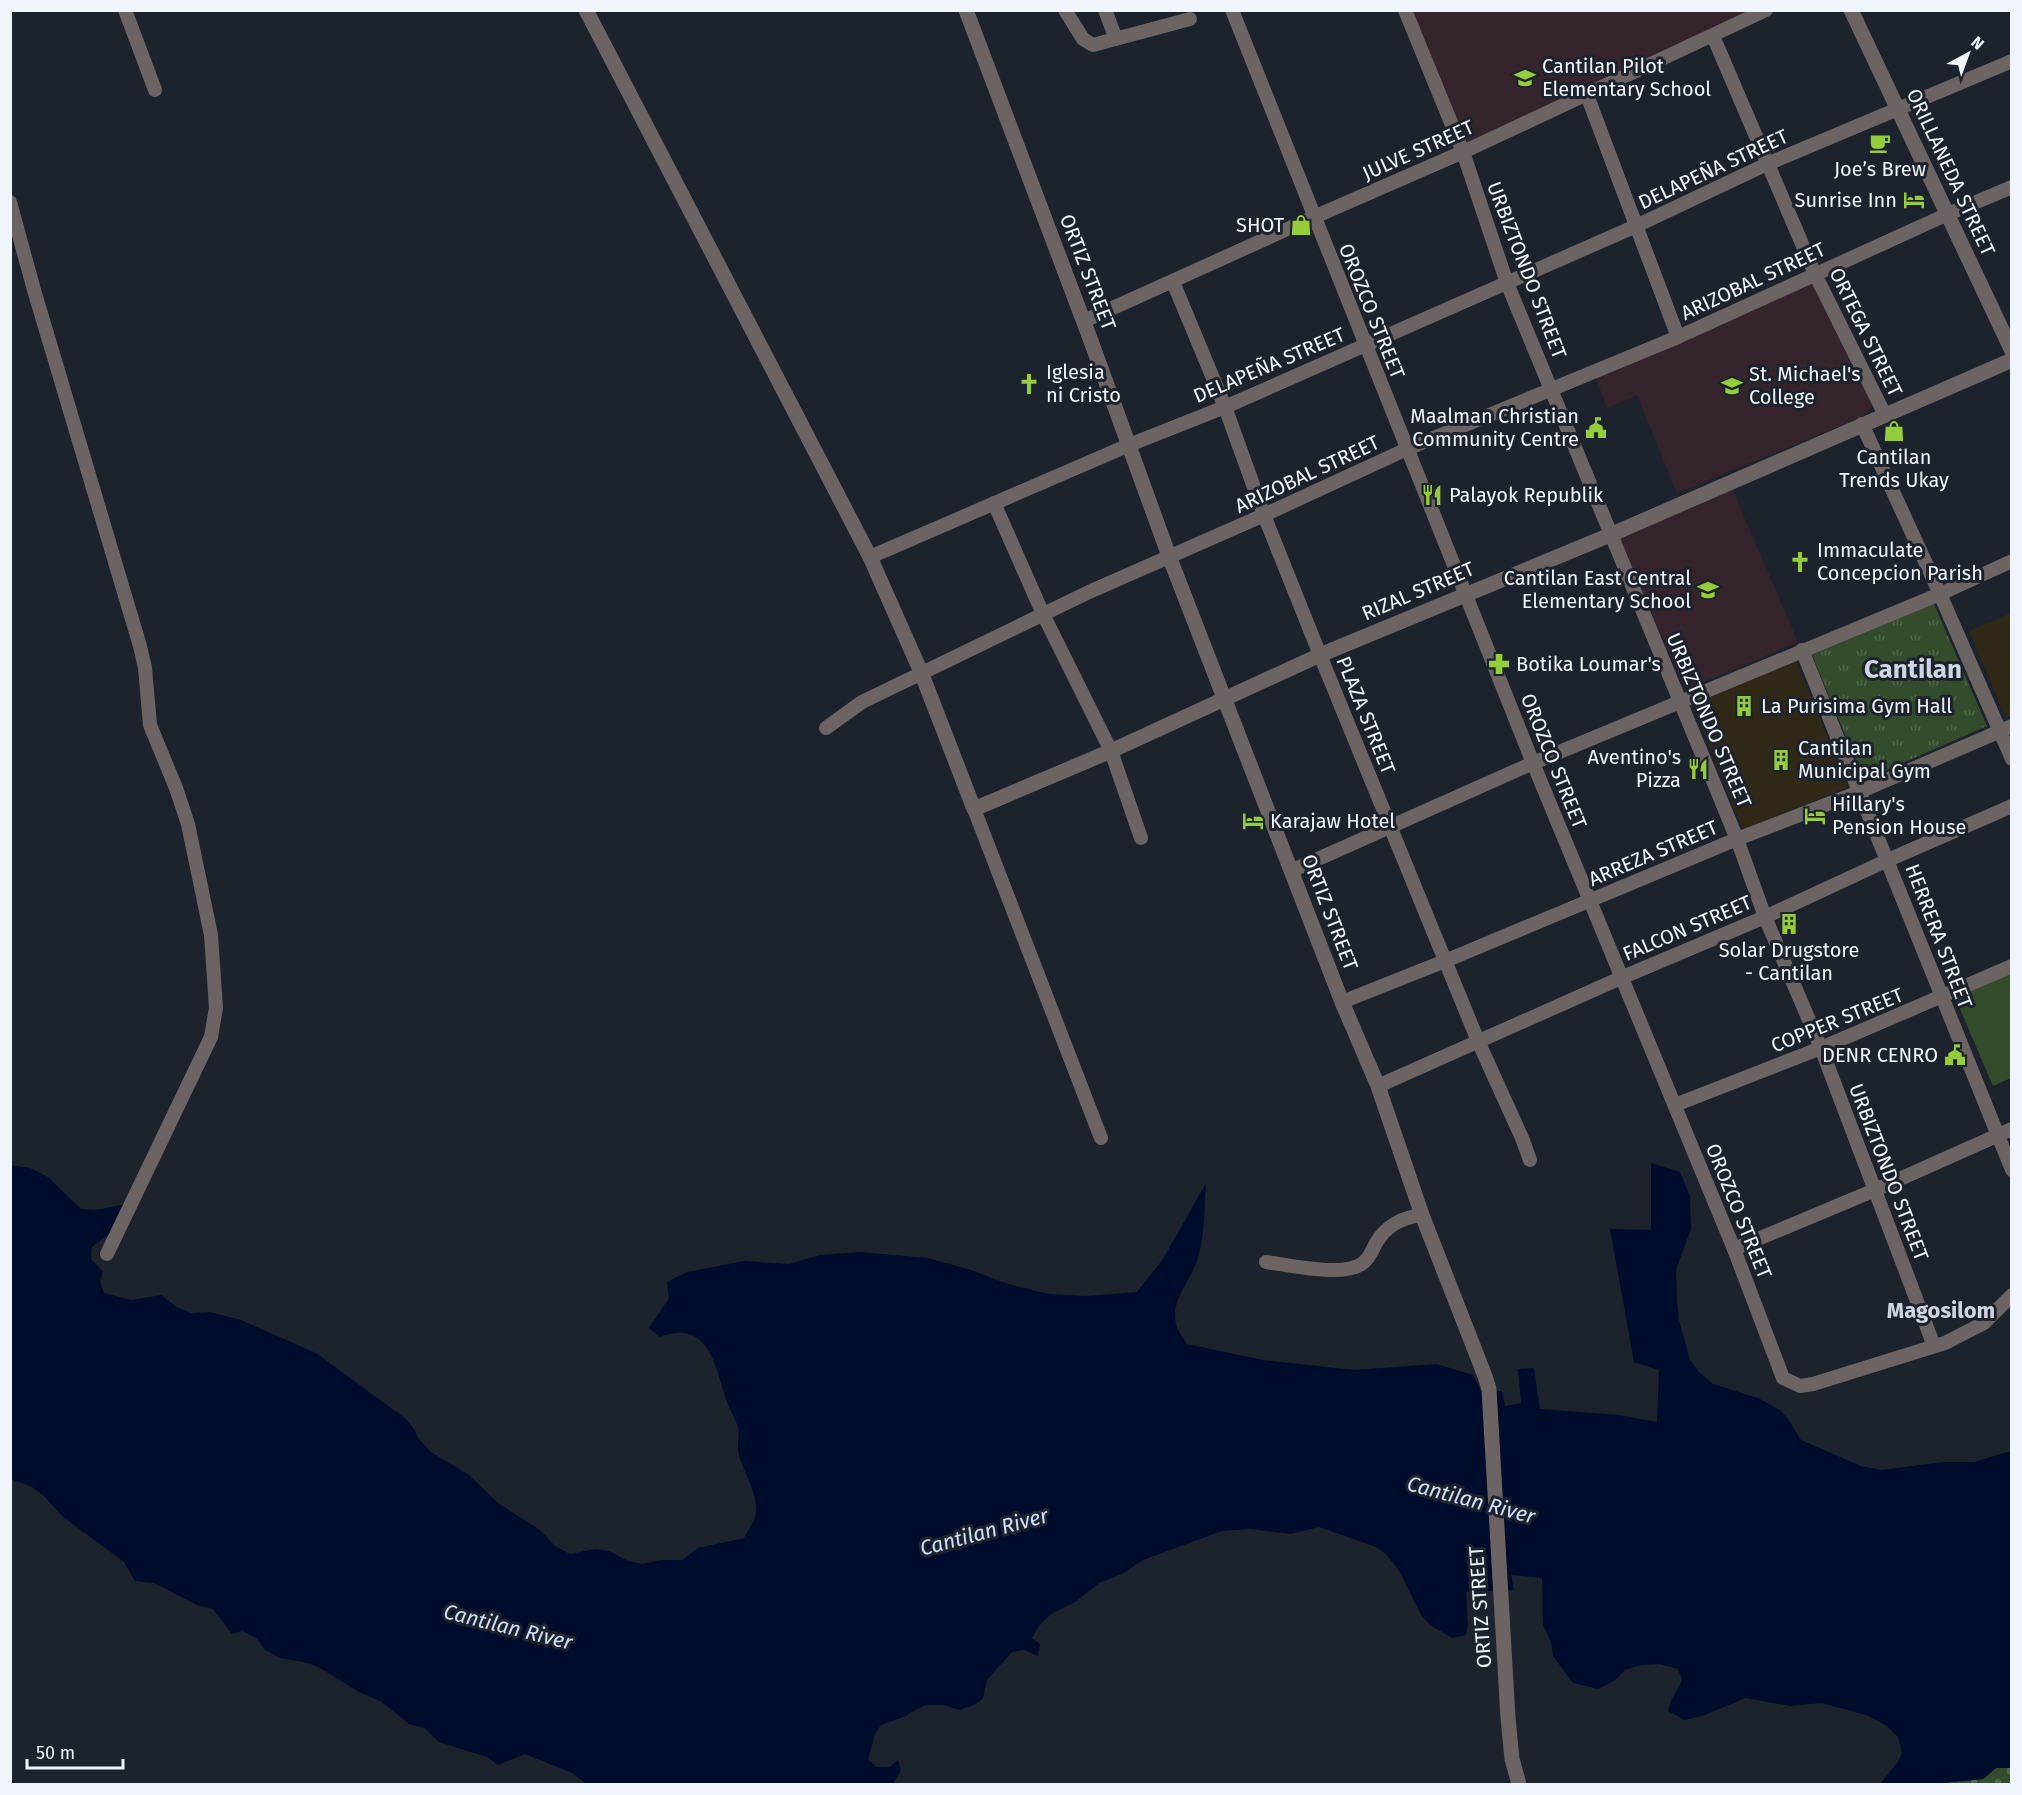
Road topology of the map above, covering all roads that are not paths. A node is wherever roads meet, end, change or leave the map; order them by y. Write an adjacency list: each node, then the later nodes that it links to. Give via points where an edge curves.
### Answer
1 (125, 10): 16 (street)
2 (586, 10): 44 (street)
3 (966, 10): 29 (street, ORTIZ STREET)
4 (1065, 10): 14 (street, via 1089,44)
5 (1105, 10): 14 (street)
6 (1168, 10): 12 (street)
7 (1232, 10): 24 (street, OROZCO STREET)
8 (1405, 10): 19 (street, URBIZTONDO STREET)
9 (1766, 10): 13 (street, JULVE STREET)
10 (1851, 10): 18 (street, ORILLANEDA STREET)
11 (1190, 19): 12 (street)
12 (1174, 24): 14 (street)
13 (1713, 36): 17 (street, JULVE STREET); 20 (street, ORTEGA STREET)
14 (1116, 39)
15 (2012, 61): 18 (street, DELAPEÑA STREET)
16 (154, 90)
17 (1587, 95): 19 (street, JULVE STREET); 25 (street)
18 (1897, 109): 20 (street, DELAPEÑA STREET); 23 (street, ORILLANEDA STREET)
19 (1463, 152): 24 (street, JULVE STREET); 28 (street, URBIZTONDO STREET)
20 (1767, 164): 25 (street, DELAPEÑA STREET); 26 (street, ORTEGA STREET)
21 (2012, 188): 23 (street, ARIZOBAL STREET)
22 (10, 202): 86 (street, via 140,646 150,724 188,824 212,935 216,1008 211,1037)
23 (1948, 214): 26 (street, ARIZOBAL STREET); 32 (street, ORILLANEDA STREET)
24 (1314, 217): 27 (street, JULVE STREET); 31 (street, OROZCO STREET)
25 (1636, 226): 28 (street, DELAPEÑA STREET); 30 (street)
26 (1815, 274): 30 (street, ARIZOBAL STREET); 36 (street, ORTEGA STREET)
27 (1173, 282): 29 (street, JULVE STREET); 35 (street, PLAZA STREET)
28 (1507, 283): 31 (street, DELAPEÑA STREET); 34 (street, URBIZTONDO STREET)
29 (1084, 321): 38 (street, ORTIZ STREET)
30 (1678, 337): 34 (street, ARIZOBAL STREET)
31 (1364, 345): 35 (street, DELAPEÑA STREET); 39 (street, OROZCO STREET)
32 (2012, 351)
33 (2012, 360): 36 (street, RIZAL STREET)
34 (1551, 388): 39 (street, ARIZOBAL STREET); 42 (street, URBIZTONDO STREET)
35 (1225, 407): 38 (street, DELAPEÑA STREET); 41 (street, PLAZA STREET)
36 (1884, 414): 37 (street, RIZAL STREET)
37 (1862, 424): 42 (street, RIZAL STREET); 47 (street)
38 (1129, 445): 40 (street, DELAPEÑA STREET); 43 (street, ORTIZ STREET)
39 (1407, 449): 41 (street, ARIZOBAL STREET); 46 (street, OROZCO STREET)
40 (994, 502): 44 (street, DELAPEÑA STREET); 48 (street)
41 (1264, 515): 43 (street, ARIZOBAL STREET); 50 (street, PLAZA STREET)
42 (1610, 535): 46 (street, RIZAL STREET); 53 (street, URBIZTONDO STREET)
43 (1169, 556): 48 (street, ARIZOBAL STREET); 52 (street, ORTIZ STREET)
44 (870, 557): 51 (street)
45 (2012, 561): 47 (street)
46 (1466, 593): 50 (street, RIZAL STREET); 58 (street, OROZCO STREET)
47 (1940, 594): 49 (street); 55 (street)
48 (1043, 614): 51 (street, ARIZOBAL STREET); 56 (street)
49 (1802, 650): 53 (street); 59 (street, HERRERA STREET)
50 (1320, 655): 52 (street, RIZAL STREET); 62 (street, PLAZA STREET)
51 (921, 672): 54 (street, ARIZOBAL STREET, via 862,702); 61 (street)
52 (1225, 698): 56 (street, RIZAL STREET); 66 (street, ORTIZ STREET)
53 (1681, 701): 58 (street); 64 (street, URBIZTONDO STREET)
54 (826, 728)
55 (2006, 728): 57 (street); 59 (street, ARREZA STREET)
56 (1111, 752): 61 (street, RIZAL STREET); 63 (street)
57 (2012, 759)
58 (1533, 763): 62 (street); 67 (street, OROZCO STREET)
59 (1859, 792): 64 (street, ARREZA STREET); 65 (street, HERRERA STREET)
60 (2012, 806): 65 (street, FALCON STREET)
61 (974, 809): 80 (street)
62 (1391, 828): 66 (street); 69 (street, PLAZA STREET)
63 (1141, 838)
64 (1737, 839): 67 (street, ARREZA STREET); 68 (street, URBIZTONDO STREET)
65 (1888, 860): 68 (street, FALCON STREET); 72 (street, HERRERA STREET)
66 (1291, 871): 73 (street, ORTIZ STREET)
67 (1590, 900): 69 (street, ARREZA STREET); 71 (street, OROZCO STREET)
68 (1765, 917): 71 (street, FALCON STREET); 75 (street, URBIZTONDO STREET)
69 (1445, 961): 73 (street, ARREZA STREET); 74 (street, PLAZA STREET)
70 (2012, 966): 72 (street, COPPER STREET)
71 (1623, 976): 74 (street, FALCON STREET); 77 (street, OROZCO STREET)
72 (1941, 998): 75 (street, COPPER STREET); 79 (street, HERRERA STREET)
73 (1342, 1002): 76 (street, ORTIZ STREET)
74 (1478, 1041): 76 (street, FALCON STREET); 81 (street, PLAZA STREET)
75 (1821, 1048): 77 (street, COPPER STREET); 83 (street, URBIZTONDO STREET)
76 (1378, 1086): 84 (street, ORTIZ STREET)
77 (1675, 1106): 85 (street, OROZCO STREET)
78 (2012, 1129): 79 (street)
79 (1998, 1135): 82 (street, HERRERA STREET); 83 (street)
80 (1101, 1138)
81 (1530, 1160)
82 (2012, 1170)
83 (1875, 1190): 85 (street); 89 (street, URBIZTONDO STREET)
84 (1422, 1215): 87 (street, via 1398,1221 1379,1238 1364,1263 1350,1269); 90 (street, ORTIZ STREET, via 1489,1389)
85 (1734, 1249): 89 (street, OROZCO STREET, via 1783,1378 1791,1383 1813,1384)
86 (107, 1254)
87 (1266, 1262)
88 (2012, 1295): 89 (street, OROZCO STREET, via 1980,1326)
89 (1935, 1346)
90 (1514, 1783)

